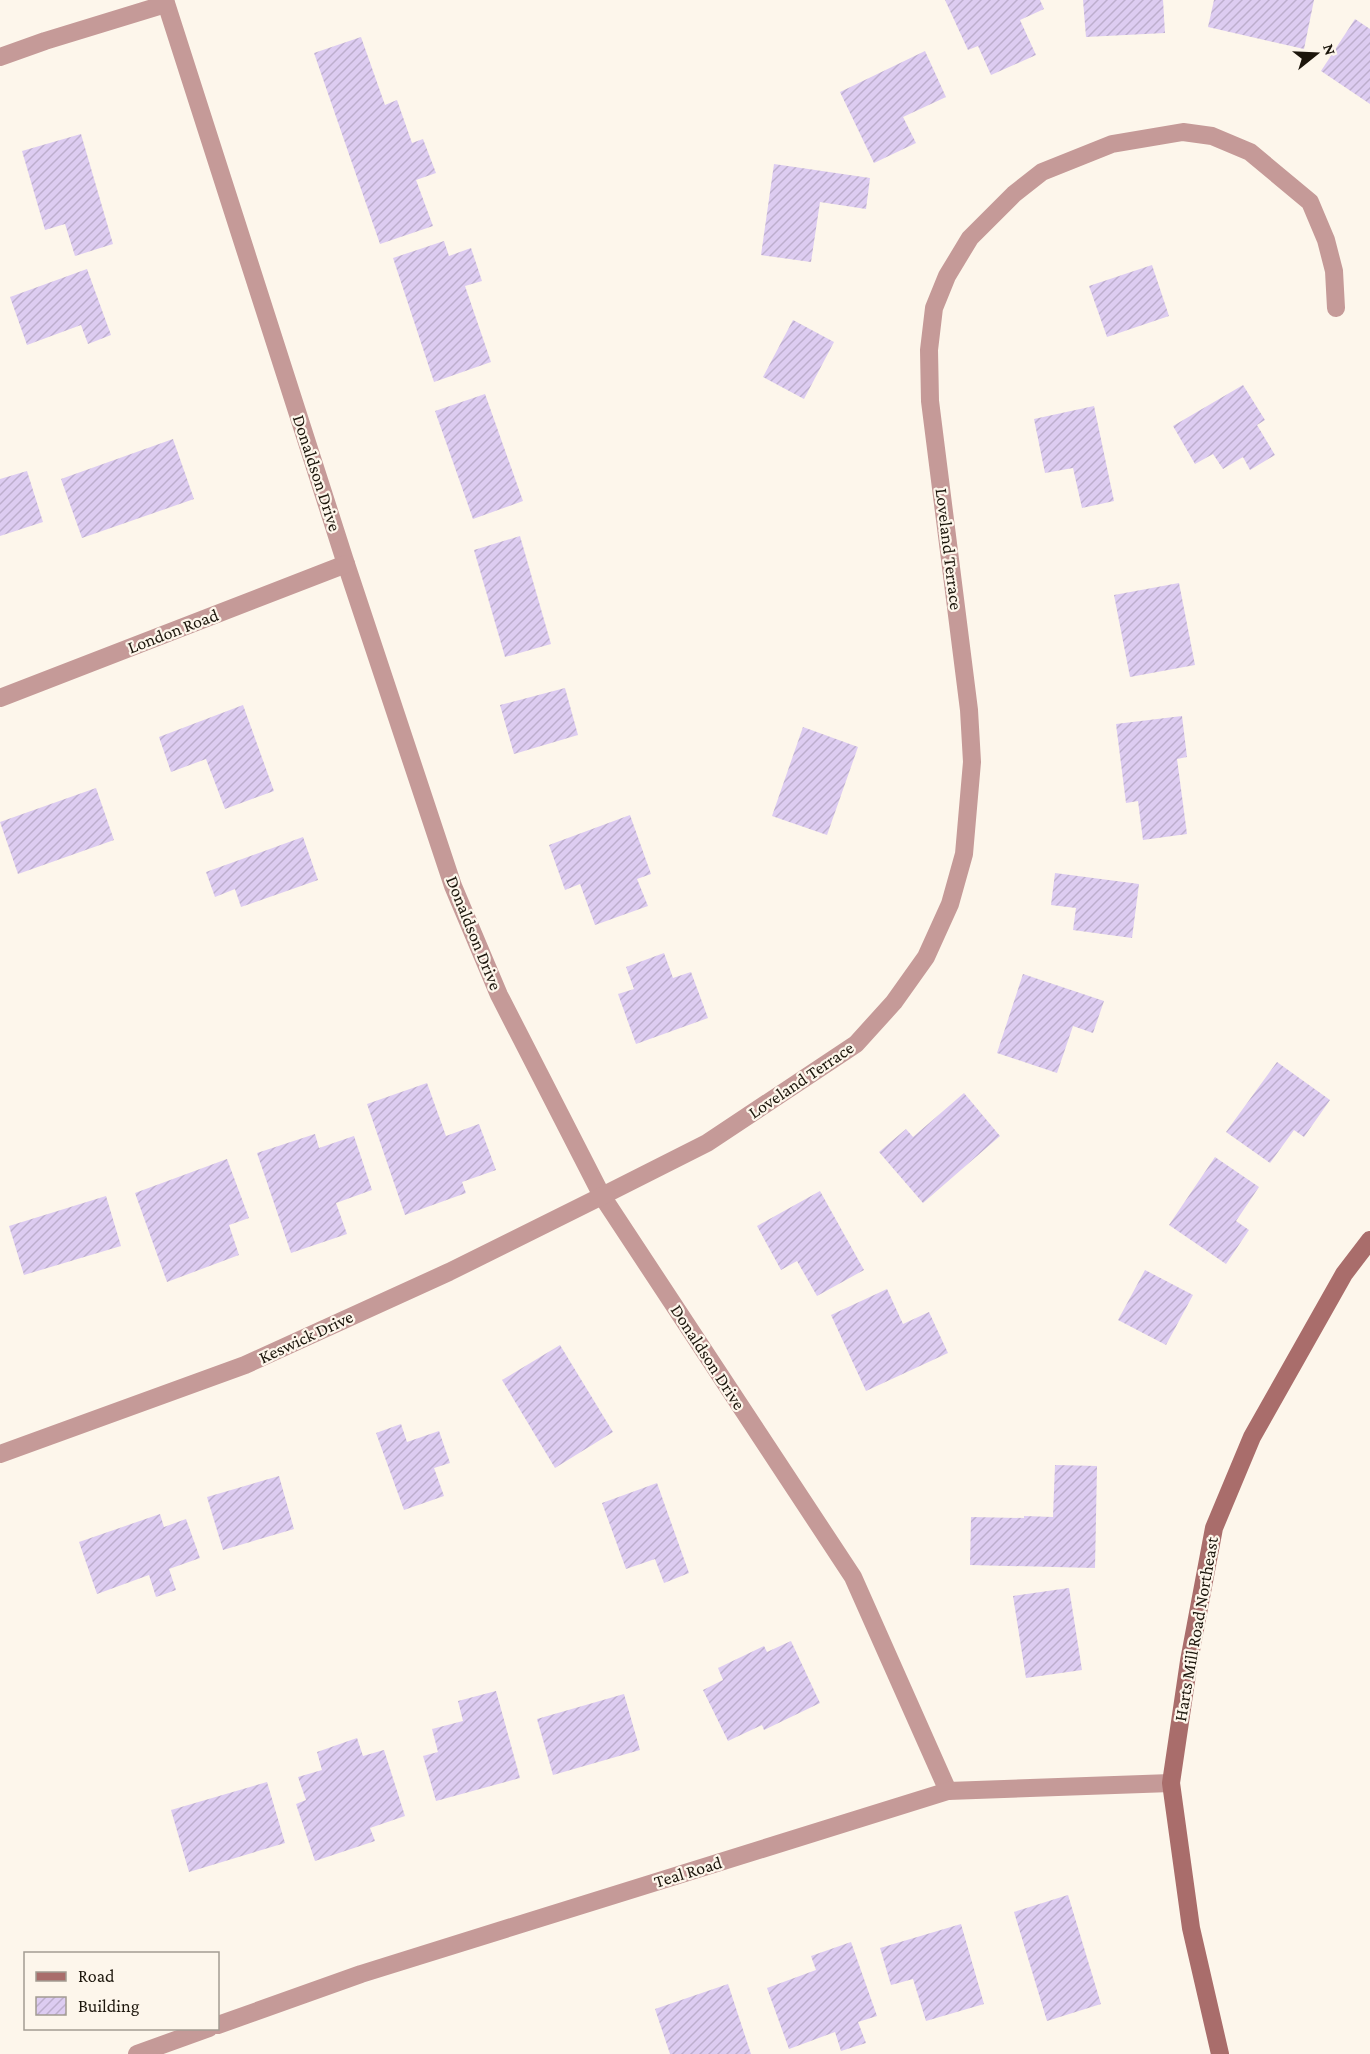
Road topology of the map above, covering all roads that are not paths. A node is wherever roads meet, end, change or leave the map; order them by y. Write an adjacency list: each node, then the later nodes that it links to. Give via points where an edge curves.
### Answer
1 (166, 2): 2 (street); 4 (street, Donaldson Drive)
2 (0, 57)
3 (1336, 308): 6 (street, Loveland Terrace, via 1334,271 1310,202 1250,152 1212,135 1184,132 1150,136 1112,144 1070,160 1042,172 970,238 947,276 934,308 929,350 930,401 969,710 972,762 964,854 950,904 926,957 894,1002 856,1044 707,1143)
4 (346, 564): 5 (street, London Road); 6 (street, Donaldson Drive, via 453,886 499,995)
5 (0, 698)
6 (602, 1196): 8 (street, Keswick Drive, via 449,1272 245,1365); 10 (street, Donaldson Drive, via 853,1577)
7 (1370, 1240): 9 (street, Harts Mill Road Northeast, via 1344,1274 1252,1437 1214,1528)
8 (0, 1454)
9 (1171, 1783): 10 (street, Teal Road); 14 (street, Harts Mill Road Northeast, via 1191,1928)
10 (948, 1791): 11 (street, Teal Road, via 361,1974)
11 (219, 2025)
12 (203, 2030): 13 (street)
13 (137, 2054)
14 (1220, 2054)

